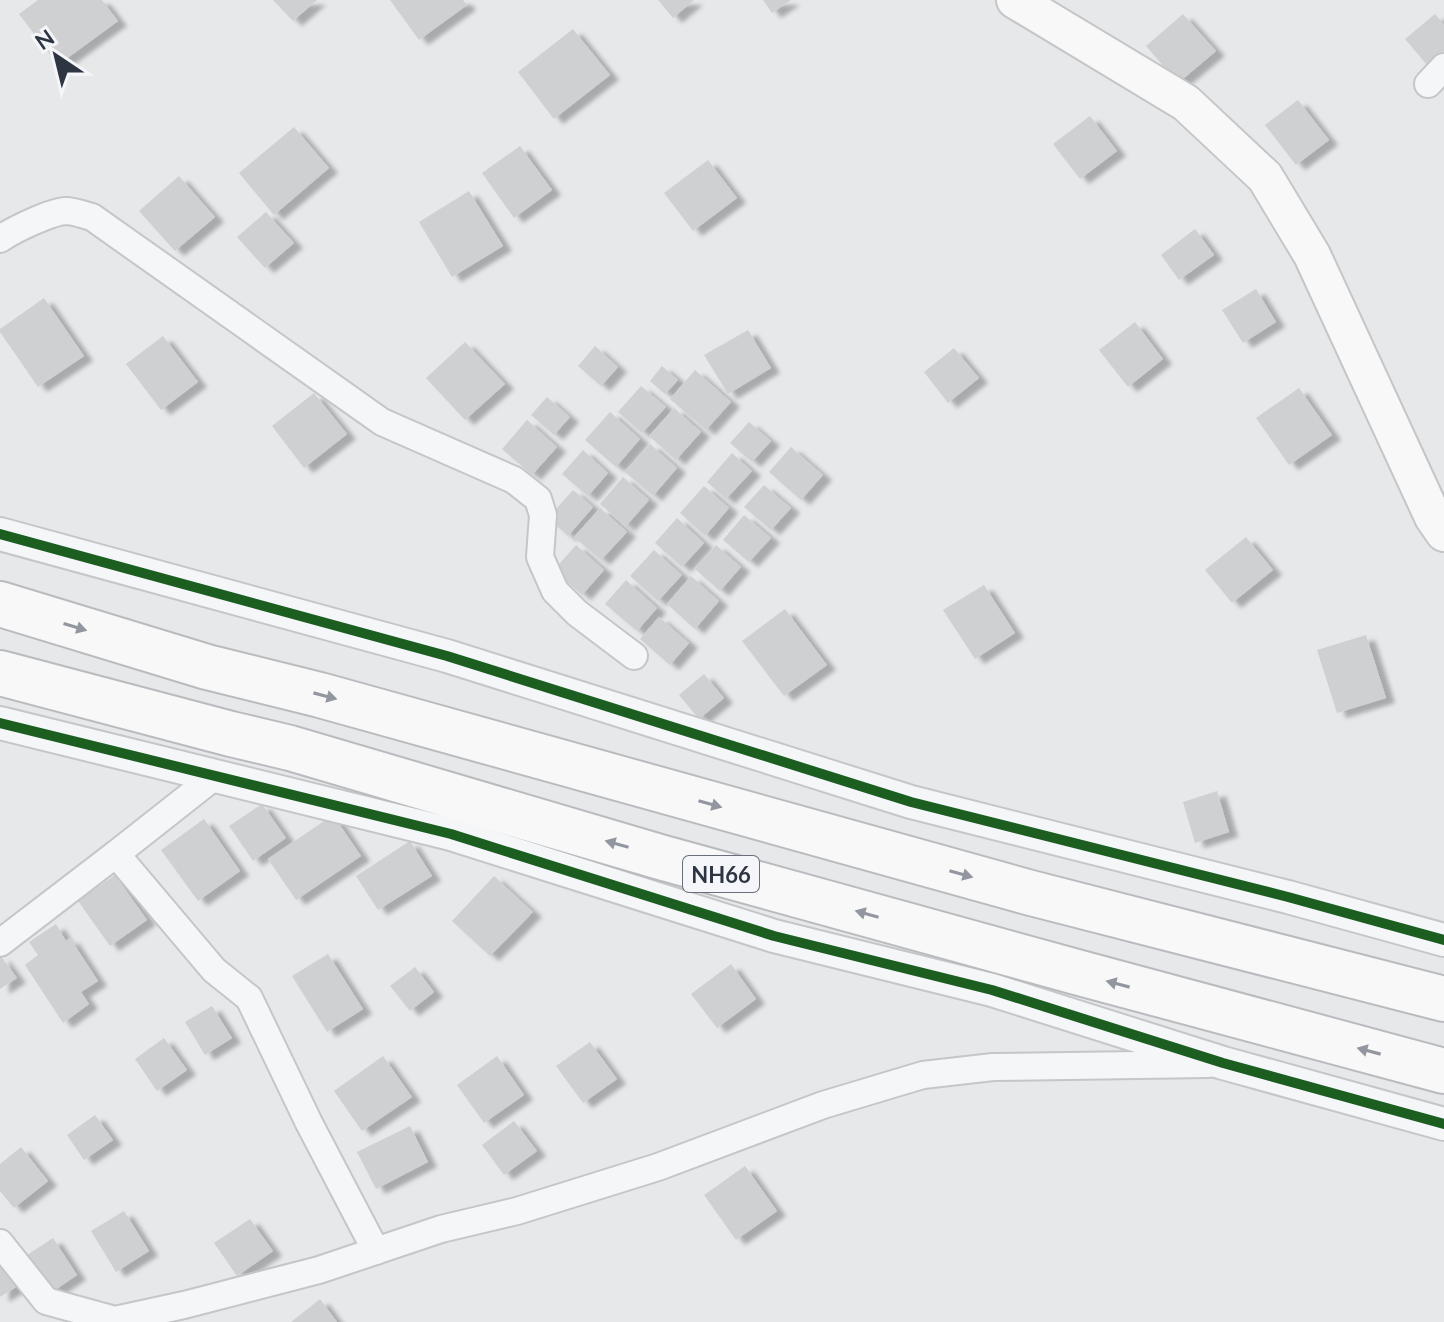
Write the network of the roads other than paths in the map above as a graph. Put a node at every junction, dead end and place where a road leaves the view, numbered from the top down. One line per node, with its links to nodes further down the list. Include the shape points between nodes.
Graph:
1 (1015, 0): 3 (main road, via 1186,103 1265,177 1312,255)
2 (0, 239): 6 (street, via 67,211 92,217 382,422 514,480 538,499 543,515 540,557 555,591)
3 (1444, 533)
4 (0, 534): 11 (street, via 447,656 911,802)
5 (0, 604): 13 (highway, one-way to 13, via 207,667 1031,893)
6 (634, 656)
7 (0, 673): 15 (highway, NH66, one-way to 7, via 660,857 290,748)
8 (0, 723): 9 (street)
9 (215, 776): 10 (street); 14 (street, via 451,834 774,936 992,990)
10 (116, 854): 12 (street); 18 (street, via 214,970 249,998)
11 (1444, 940)
12 (0, 943)
13 (1444, 999)
14 (1223, 1063): 16 (street); 18 (street, via 993,1067 923,1075 823,1105 658,1167)
15 (1444, 1071)
16 (1444, 1124)
17 (0, 1243): 19 (street, via 46,1301)
18 (376, 1251): 19 (street)
19 (116, 1321)

